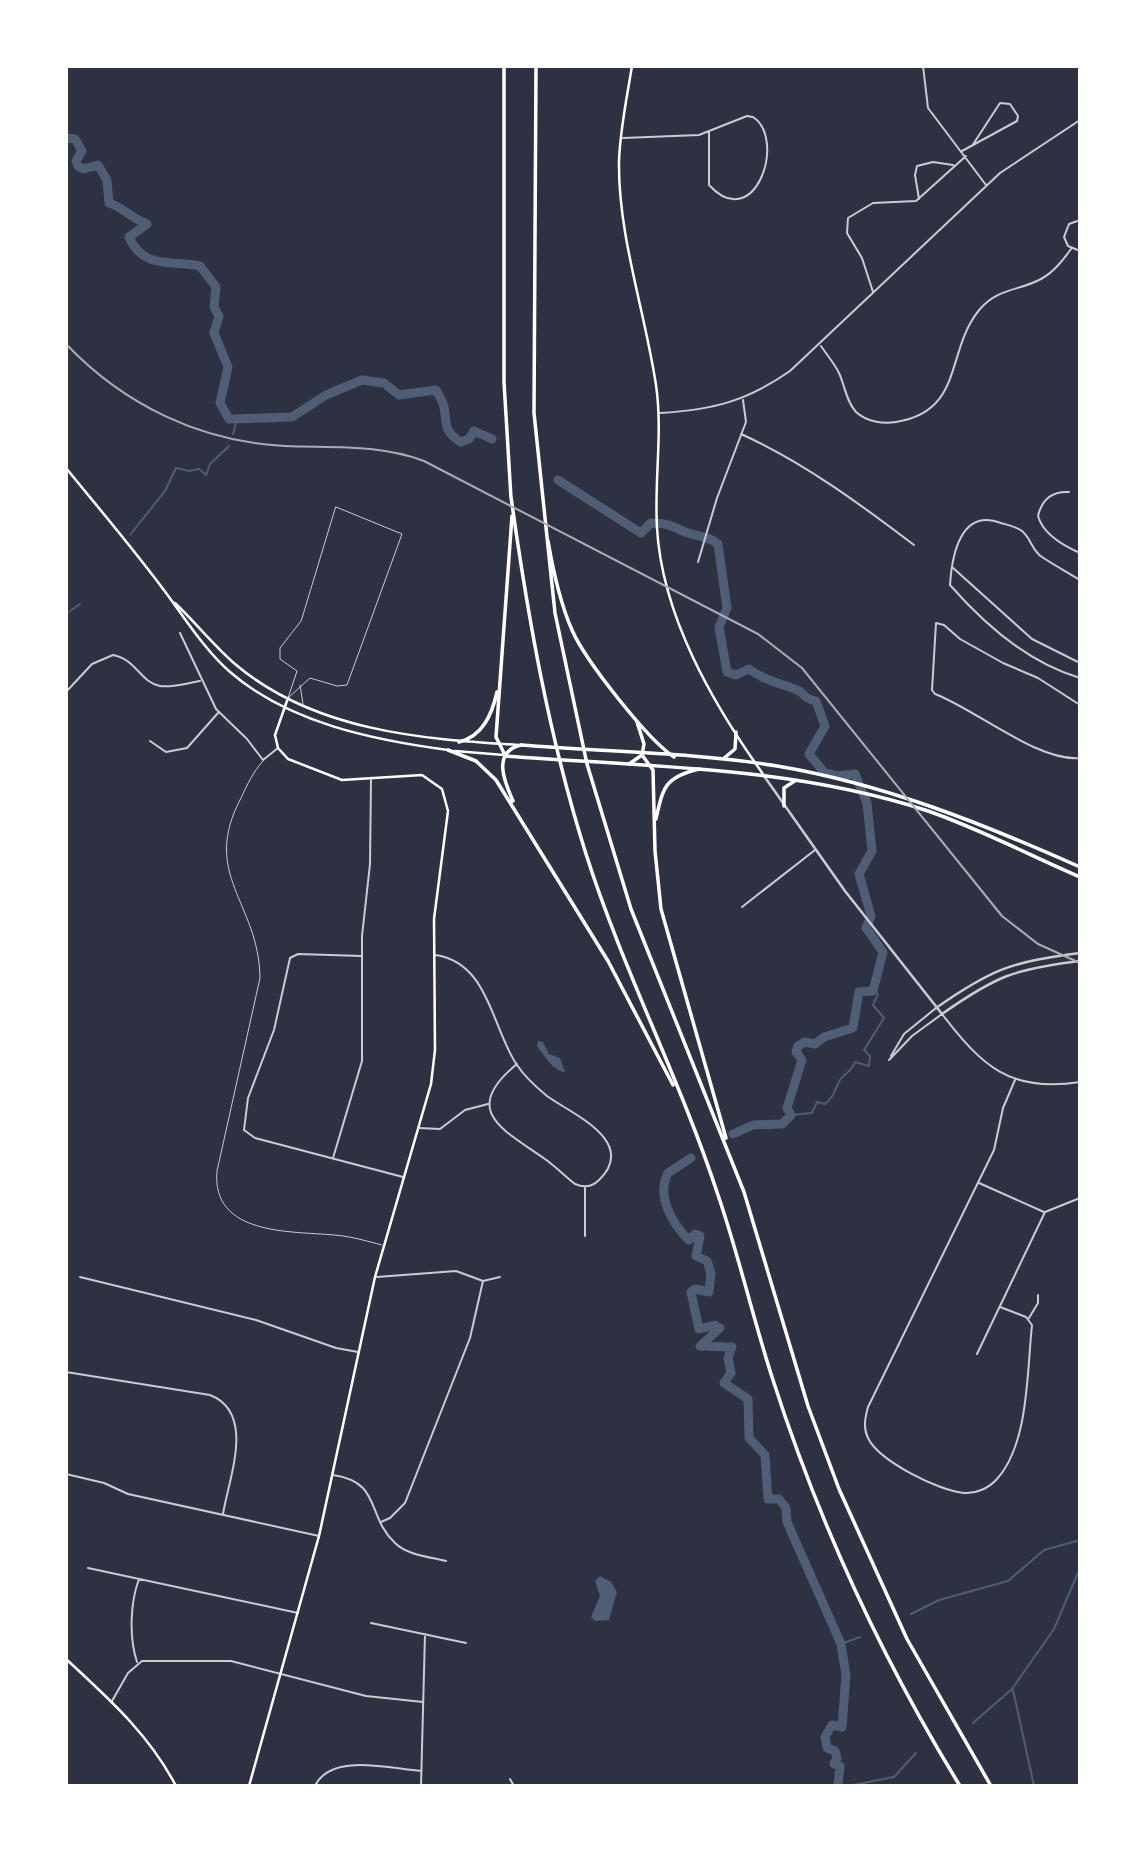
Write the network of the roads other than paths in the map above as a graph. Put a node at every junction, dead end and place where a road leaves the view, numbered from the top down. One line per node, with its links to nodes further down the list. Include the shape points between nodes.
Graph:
1 (504, 66): 24 (main road, via 504,347)
2 (536, 66): 25 (main road, via 532,340)
3 (632, 66): 7 (main road)
4 (923, 66): 9 (street, via 928,108)
5 (1080, 120): 12 (street)
6 (709, 132): 6 (street, via 747,116 760,122 765,139 764,175 752,193 729,197 709,185); 7 (street)
7 (622, 138): 20 (main road, via 623,215)
8 (972, 145): 8 (street, via 1017,121 1010,104 1000,103); 9 (street)
9 (962, 151): 10 (street)
10 (966, 156): 11 (street); 12 (street)
11 (954, 166): 13 (street); 13 (street, via 933,162 917,166)
12 (986, 186): 17 (street)
13 (919, 199): 17 (street, via 873,203 846,221)
14 (1080, 220): 15 (street, via 1064,232)
15 (1072, 249): 16 (street); 18 (street, via 1044,277 1003,291 979,309 943,396 912,419 872,421 856,412)
16 (1080, 251)
17 (873, 293): 18 (street)
18 (820, 345): 19 (street, via 783,376)
19 (743, 399): 20 (street); 21 (street, via 747,414)
20 (659, 413): 45 (main road, via 656,518 668,587 705,678)
21 (741, 434): 26 (street, via 781,454); 28 (street)
22 (66, 468): 31 (main road)
23 (1069, 492): 27 (street, via 1049,497 1038,516 1061,543)
24 (514, 525): 35 (main road); 82 (main road, via 543,692 579,832 613,931)
25 (547, 545): 44 (main road, via 574,635); 84 (main road, via 570,694 602,819 644,944)
26 (914, 545)
27 (1080, 553)
28 (698, 562)
29 (951, 566): 30 (street, via 970,523 990,519 1021,530 1039,556); 33 (street, via 1024,633); 34 (street, via 950,585 986,623 1031,656)
30 (1080, 580)
31 (170, 599): 39 (main road, via 235,664); 42 (main road, via 229,671)
32 (180, 633): 36 (street)
33 (1080, 663)
34 (1080, 678)
35 (500, 680): 47 (main road, via 484,726); 48 (main road)
36 (201, 681): 38 (street, via 158,686 130,660 113,655 92,664); 43 (street)
37 (300, 684): 39 (lane); 39 (lane, via 312,678 343,687 348,682 402,534 336,507 301,621 280,648 280,659 296,671); 41 (lane)
38 (66, 692)
39 (288, 698): 41 (main road); 42 (main road)
40 (1080, 705): 55 (street, via 936,623 935,694 1044,751)
41 (304, 706): 47 (main road, via 388,733)
42 (284, 708): 50 (main road, via 275,733); 51 (main road, via 356,732)
43 (219, 713): 46 (street, via 187,748 166,752); 57 (street)
44 (636, 720): 53 (main road); 54 (main road)
45 (736, 732): 56 (main road, via 735,749); 58 (main road)
46 (150, 741)
47 (459, 742): 48 (main road)
48 (497, 744): 49 (main road); 52 (main road)
49 (521, 745): 52 (main road); 53 (main road)
50 (278, 748): 57 (street); 63 (main road, via 293,762 332,778)
51 (448, 750): 52 (main road); 66 (main road, via 486,768)
52 (505, 755): 59 (main road); 66 (main road, via 504,778)
53 (642, 755): 54 (main road); 59 (main road); 60 (main road)
54 (674, 757): 56 (main road)
55 (1080, 758)
56 (722, 759): 58 (main road)
57 (264, 761): 92 (lane, via 234,810 224,840 229,873 258,945 260,978 217,1171 218,1188 228,1210 250,1223 287,1233 335,1235)
58 (755, 762): 62 (main road); 69 (main road, via 924,802)
59 (629, 764): 60 (main road)
60 (651, 766): 61 (main road); 67 (main road)
61 (699, 769): 62 (main road); 67 (main road, via 681,773 667,783)
62 (763, 774): 64 (main road); 65 (street)
63 (371, 778): 73 (main road, via 428,777 445,794 447,821 435,902); 74 (street)
64 (799, 779): 65 (main road, via 784,788); 70 (main road, via 927,811)
65 (784, 806): 68 (street)
66 (519, 813): 82 (main road, via 630,1000)
67 (654, 828): 84 (main road, via 661,909)
68 (816, 849): 71 (street); 76 (street)
69 (1080, 867)
70 (1080, 877)
71 (742, 907)
72 (1080, 953): 76 (street, via 998,969)
73 (434, 955): 78 (street, via 453,960 479,985); 83 (main road, via 435,1060)
74 (362, 956): 85 (street, via 362,1061); 85 (street, via 298,954 290,958 274,1030 247,1102 244,1128 250,1136)
75 (1080, 961): 77 (street, via 1040,965 1006,975)
76 (936, 1008): 77 (street); 77 (street, via 904,1034 889,1060)
77 (942, 1014): 79 (street, via 980,1060)
78 (517, 1064): 81 (street, via 495,1084); 88 (street, via 538,1089 592,1124 605,1138 610,1153 606,1171)
79 (1015, 1080): 80 (street, via 1045,1085); 87 (street, via 994,1150)
80 (1080, 1082)
81 (489, 1104): 83 (street, via 465,1110 440,1129); 88 (street, via 506,1132)
82 (693, 1127): 128 (main road, via 718,1192 771,1376 823,1520 893,1669)
83 (419, 1128): 86 (main road)
84 (730, 1154): 129 (main road, via 808,1406 855,1528 931,1686)
85 (333, 1159): 86 (street)
86 (404, 1177): 92 (main road)
87 (977, 1182): 90 (street); 99 (street, via 871,1398 865,1428 873,1447 893,1464 957,1492 982,1490 996,1481 1009,1461 1021,1424 1032,1325)
88 (585, 1187): 91 (street)
89 (1080, 1198): 90 (street)
90 (1045, 1212): 98 (street)
91 (585, 1236)
92 (384, 1246): 94 (main road)
93 (80, 1277): 100 (street, via 256,1320)
94 (375, 1277): 96 (street, via 456,1271); 100 (main road)
95 (500, 1277): 96 (street)
96 (483, 1281): 106 (street, via 470,1338 405,1503)
97 (1038, 1294): 99 (street, via 1035,1311)
98 (1000, 1307): 99 (street); 101 (street)
99 (1028, 1319)
100 (359, 1352): 104 (main road)
101 (977, 1354)
102 (66, 1372): 105 (street, via 210,1395 229,1405 237,1435)
103 (66, 1474): 105 (street, via 128,1494)
104 (332, 1475): 106 (street, via 361,1484); 107 (main road)
105 (223, 1514): 107 (street)
106 (381, 1522): 108 (street, via 398,1546)
107 (319, 1536): 111 (main road)
108 (446, 1561)
109 (88, 1569): 110 (street)
110 (139, 1578): 111 (street); 116 (street, via 132,1649)
111 (299, 1613): 117 (main road)
112 (371, 1623): 113 (street)
113 (425, 1634): 114 (street); 119 (street)
114 (466, 1643)
115 (66, 1659): 118 (main road)
116 (138, 1664): 117 (street, via 206,1660); 118 (street)
117 (282, 1672): 119 (street, via 366,1696); 124 (main road)
118 (112, 1701): 122 (main road, via 150,1742)
119 (423, 1702): 120 (street)
120 (421, 1771): 125 (street, via 343,1766 330,1769); 126 (street)
121 (509, 1779): 127 (street)
122 (175, 1785): 123 (street)
123 (169, 1786)
124 (249, 1786)
125 (315, 1786)
126 (421, 1786)
127 (514, 1786)
128 (960, 1786)
129 (991, 1786)

